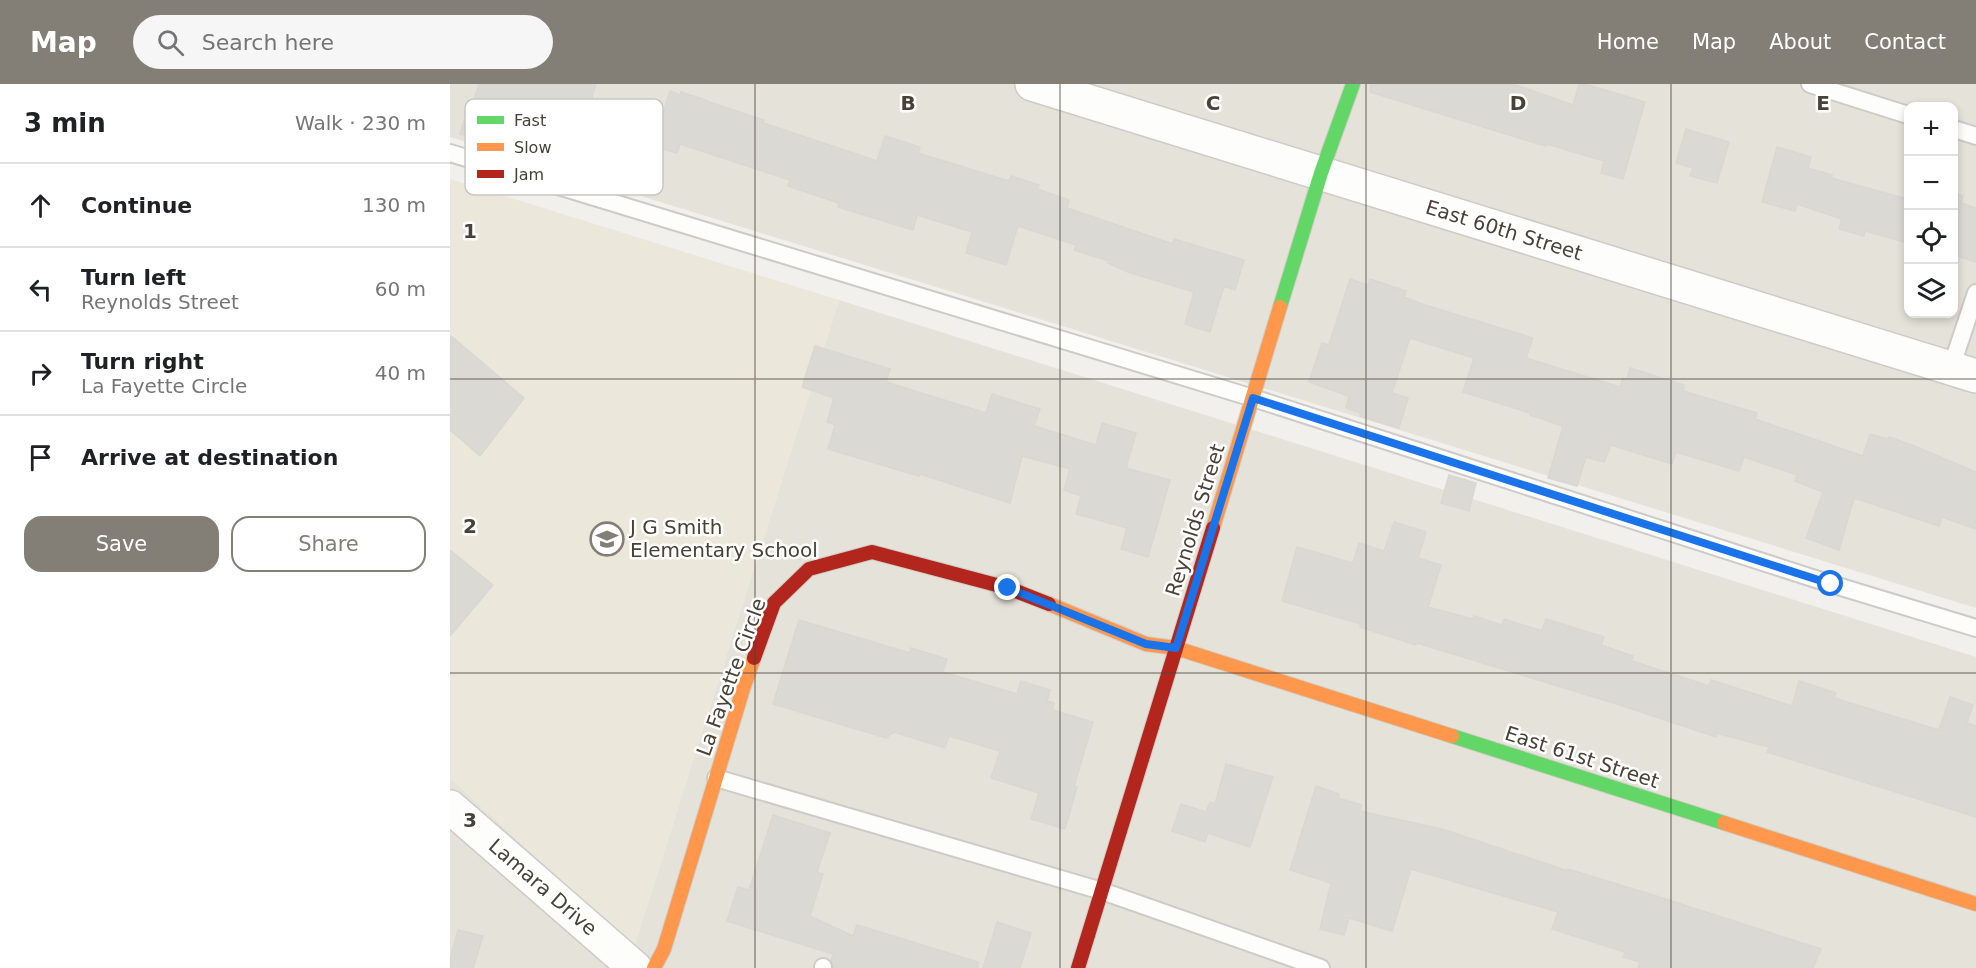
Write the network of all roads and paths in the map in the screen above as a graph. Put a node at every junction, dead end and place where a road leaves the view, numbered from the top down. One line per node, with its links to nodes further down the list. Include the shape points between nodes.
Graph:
1 (1032, 84): 9 (street, East 60th Street)
2 (1353, 84): 9 (street, Reynolds Street)
3 (1810, 84): 4 (lane)
4 (1904, 114)
5 (1958, 131): 6 (lane)
6 (1976, 136)
7 (450, 153): 8 (lane)
8 (465, 158)
9 (1321, 173): 12 (street, East 60th Street); 13 (street, Reynolds Street)
10 (588, 195): 13 (lane)
11 (1976, 293): 12 (lane)
12 (1964, 372)
13 (1253, 398): 14 (lane); 15 (street, Reynolds Street)
14 (1976, 628)
15 (1176, 648): 16 (street, La Fayette Circle, via 1146,644 1008,588 872,552 809,569 774,603); 18 (street, Reynolds Street); 19 (street, East 61st Street)
16 (716, 778): 18 (lane); 22 (street, La Fayette Circle, via 664,949)
17 (452, 813): 20 (street, Lamara Drive)
18 (1102, 891): 23 (street, Reynolds Street); 24 (lane)
19 (1976, 904)
20 (605, 957): 21 (street, Lamara Drive)
21 (635, 968)
22 (654, 968)
23 (1078, 968)
24 (1321, 968)

